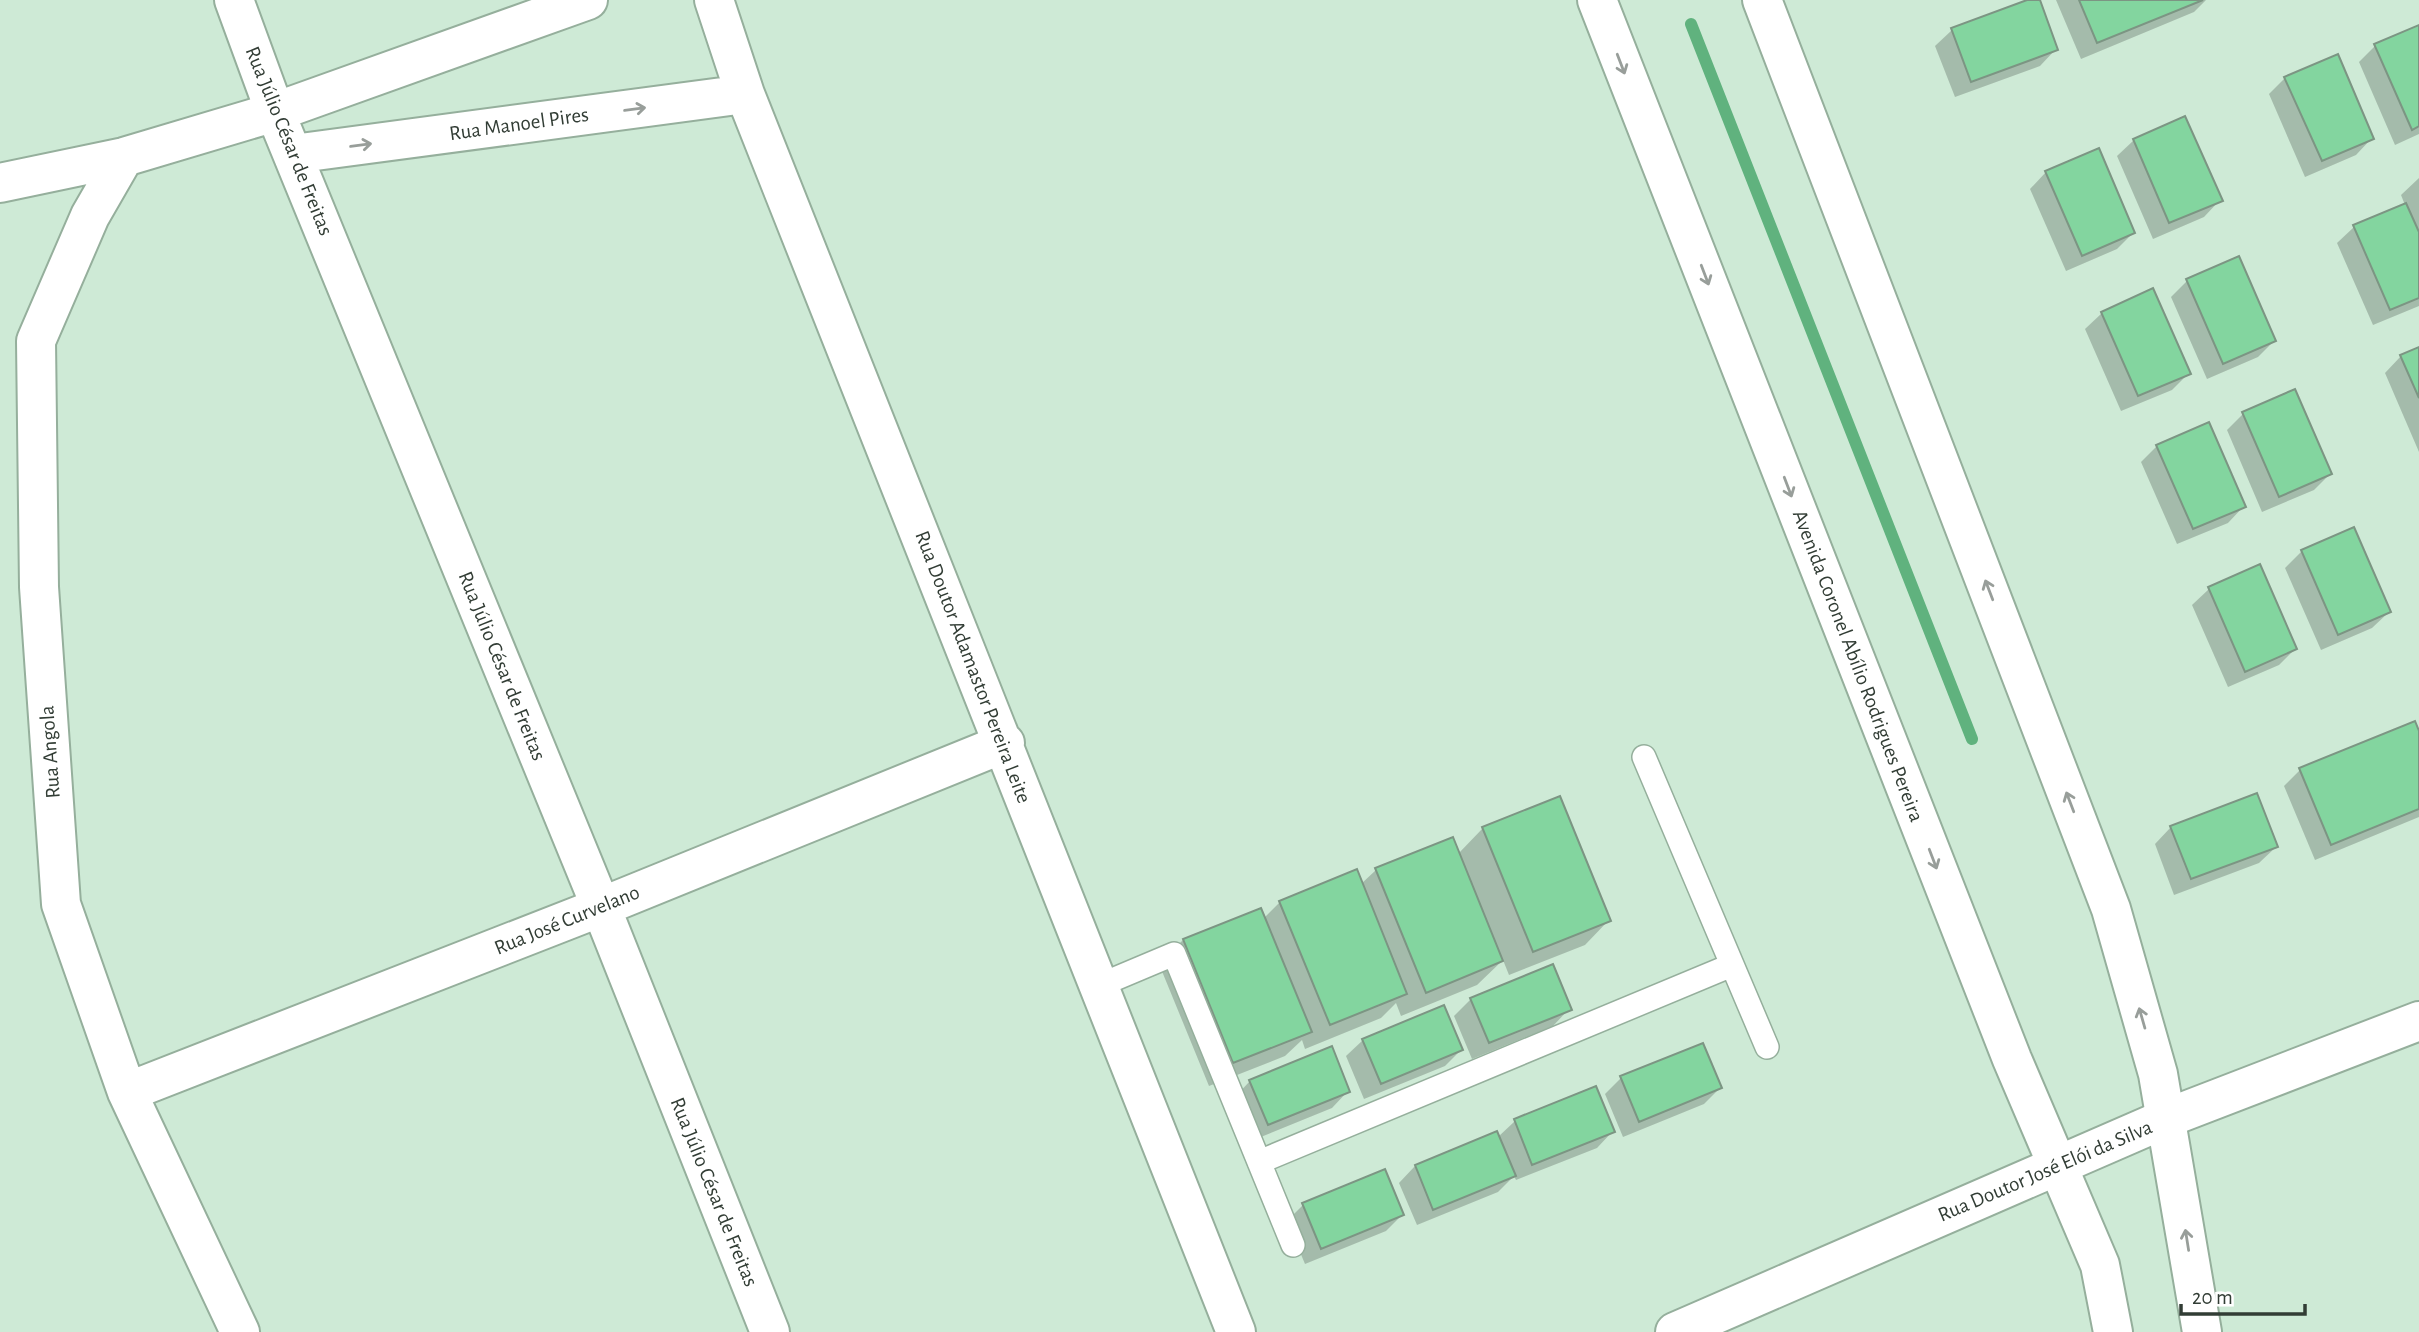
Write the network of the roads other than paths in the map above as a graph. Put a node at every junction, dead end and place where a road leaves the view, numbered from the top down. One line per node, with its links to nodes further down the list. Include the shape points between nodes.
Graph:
1 (234, 0): 7 (street, Rua Júlio César de Freitas)
2 (589, 0): 7 (street)
3 (714, 0): 6 (street, Rua Doutor Adamastor Pereira Leite)
4 (1597, 0): 21 (street, Avenida Coronel Abílio Rodrigues Pereira, one-way to 21)
5 (1762, 0): 19 (street, one-way to 5, via 2111,909)
6 (745, 94): 8 (street, Rua Manoel Pires, one-way to 6); 11 (street, Rua Doutor Adamastor Pereira Leite)
7 (275, 112): 8 (street, Rua Júlio César de Freitas); 9 (street)
8 (293, 154): 13 (street, Rua Júlio César de Freitas)
9 (124, 157): 10 (street); 18 (street, Rua Angola, via 90,216 36,341 39,587 61,904)
10 (0, 183)
11 (1005, 743): 13 (street, Rua José Curvelano); 15 (street, Rua Doutor Adamastor Pereira Leite)
12 (1644, 757): 14 (lane)
13 (601, 907): 18 (street, Rua José Curvelano); 24 (street, Rua Júlio César de Freitas)
14 (1732, 965): 17 (lane); 20 (lane)
15 (1098, 986): 20 (lane, via 1174,954); 25 (street, Rua Doutor Adamastor Pereira Leite)
16 (2419, 1021): 19 (street, Rua Doutor José Elói da Silva)
17 (1767, 1048)
18 (127, 1092): 23 (street, Rua Angola)
19 (2167, 1118): 21 (street, Rua Doutor José Elói da Silva); 28 (street, one-way to 19)
20 (1259, 1162): 22 (lane)
21 (2056, 1166): 26 (street, Rua Doutor José Elói da Silva); 27 (street, Avenida Coronel Abílio Rodrigues Pereira, via 2100,1265)
22 (1293, 1245)
23 (240, 1332)
24 (770, 1332)
25 (1236, 1332)
26 (1675, 1332)
27 (2113, 1332)
28 (2202, 1332)

